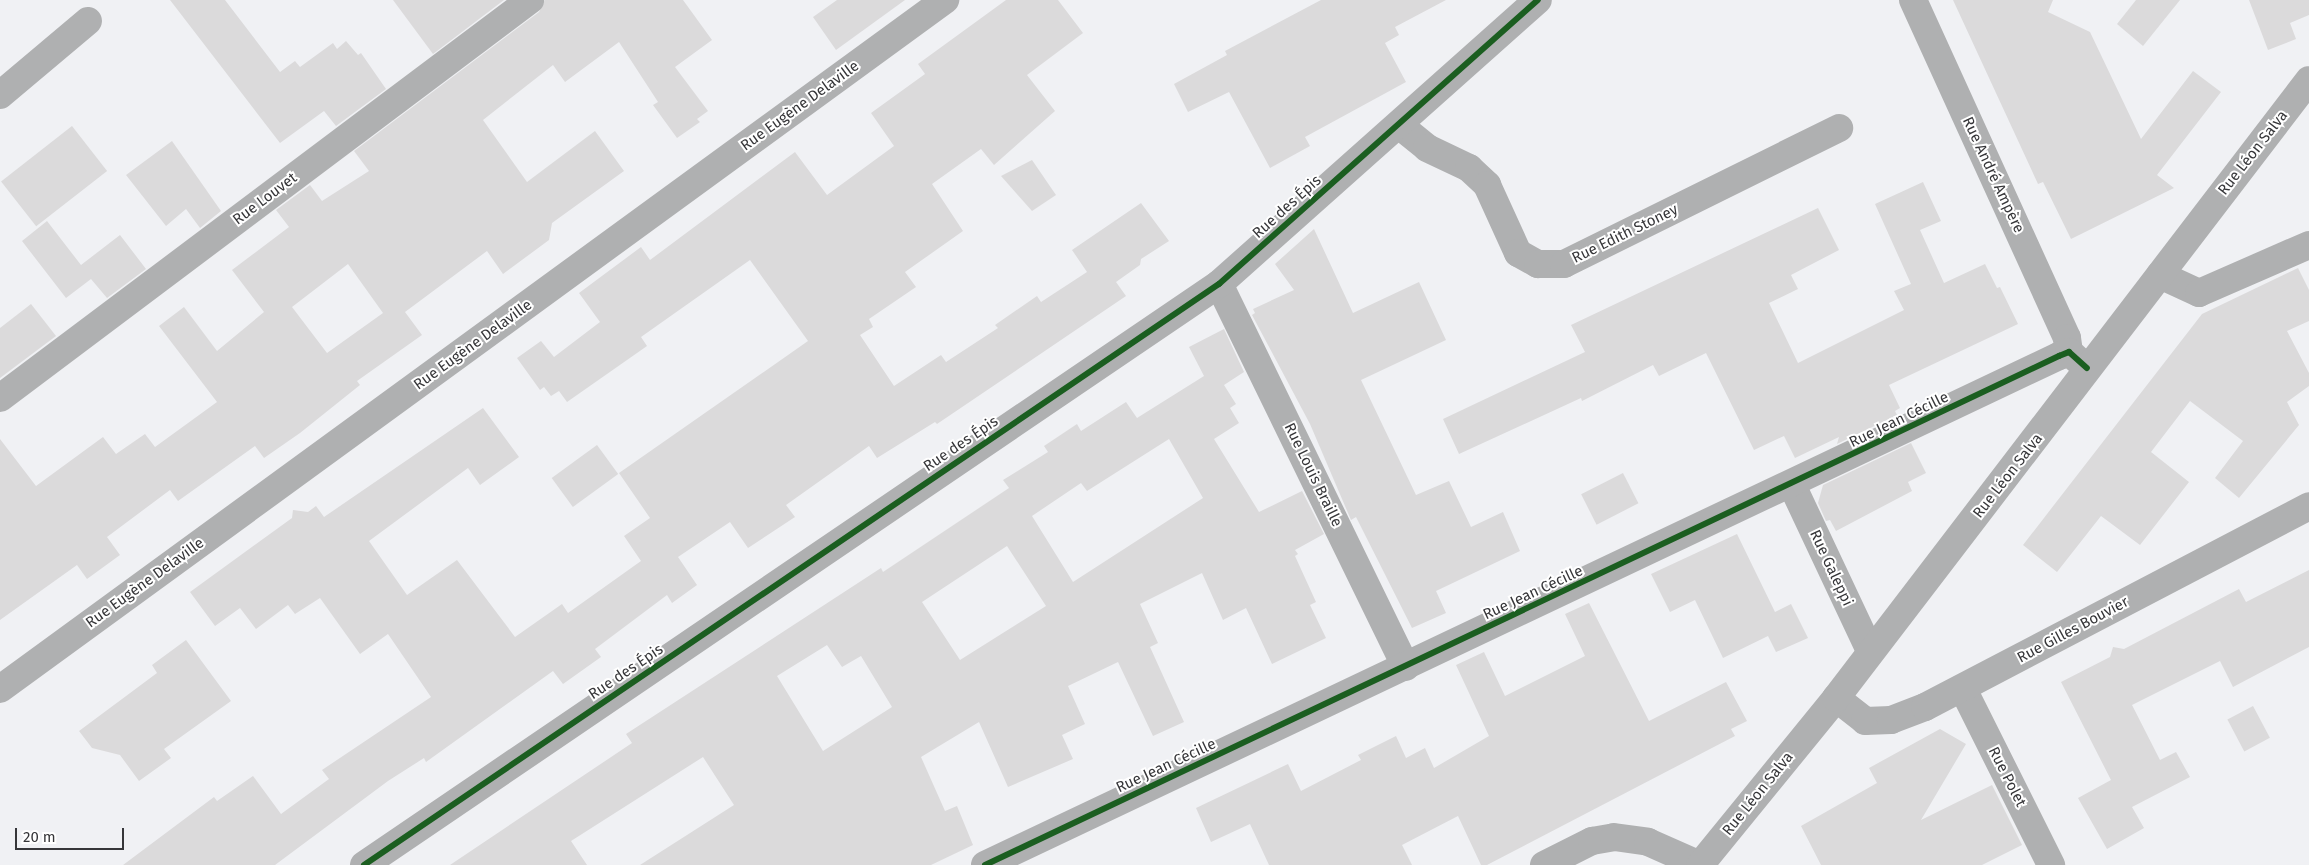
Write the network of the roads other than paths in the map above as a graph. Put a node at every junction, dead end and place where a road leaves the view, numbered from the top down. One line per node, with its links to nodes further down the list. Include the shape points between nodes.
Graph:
1 (530, 0): 14 (street, Rue Louvet)
2 (946, 0): 19 (street, Rue Eugène Delaville)
3 (1538, 0): 8 (street, Rue des Épis)
4 (1913, 0): 13 (street, Rue André Ampère)
5 (88, 21): 7 (street)
6 (2309, 80): 11 (street, Rue Léon Salva)
7 (0, 95)
8 (1399, 125): 9 (street, Rue Edith Stoney, via 1427,148 1469,168 1487,185 1518,253 1538,264 1564,264); 12 (street, Rue des Épis)
9 (1840, 128)
10 (2309, 245): 11 (street, via 2199,293)
11 (2160, 275): 13 (street, Rue Léon Salva)
12 (1219, 284): 18 (street, Rue Louis Braille); 22 (street, Rue des Épis)
13 (2078, 360): 15 (street, Rue Jean Cécille); 17 (street, Rue Léon Salva, via 2052,418)
14 (0, 398)
15 (1792, 485): 17 (street, Rue Galeppi); 18 (street, Rue Jean Cécille)
16 (2309, 506): 20 (street, Rue Gilles Bouvier)
17 (1870, 651): 21 (street, Rue Léon Salva)
18 (1406, 667): 23 (street, Rue Jean Cécille)
19 (0, 689)
20 (1963, 689): 21 (street, Rue Gilles Bouvier, via 1891,720 1865,721); 26 (street, Rue Polet)
21 (1836, 698): 25 (street, Rue Léon Salva)
22 (364, 865)
23 (984, 865)
24 (1544, 865): 25 (street, via 1592,841 1614,837 1648,842)
25 (1700, 865)
26 (2051, 865)

